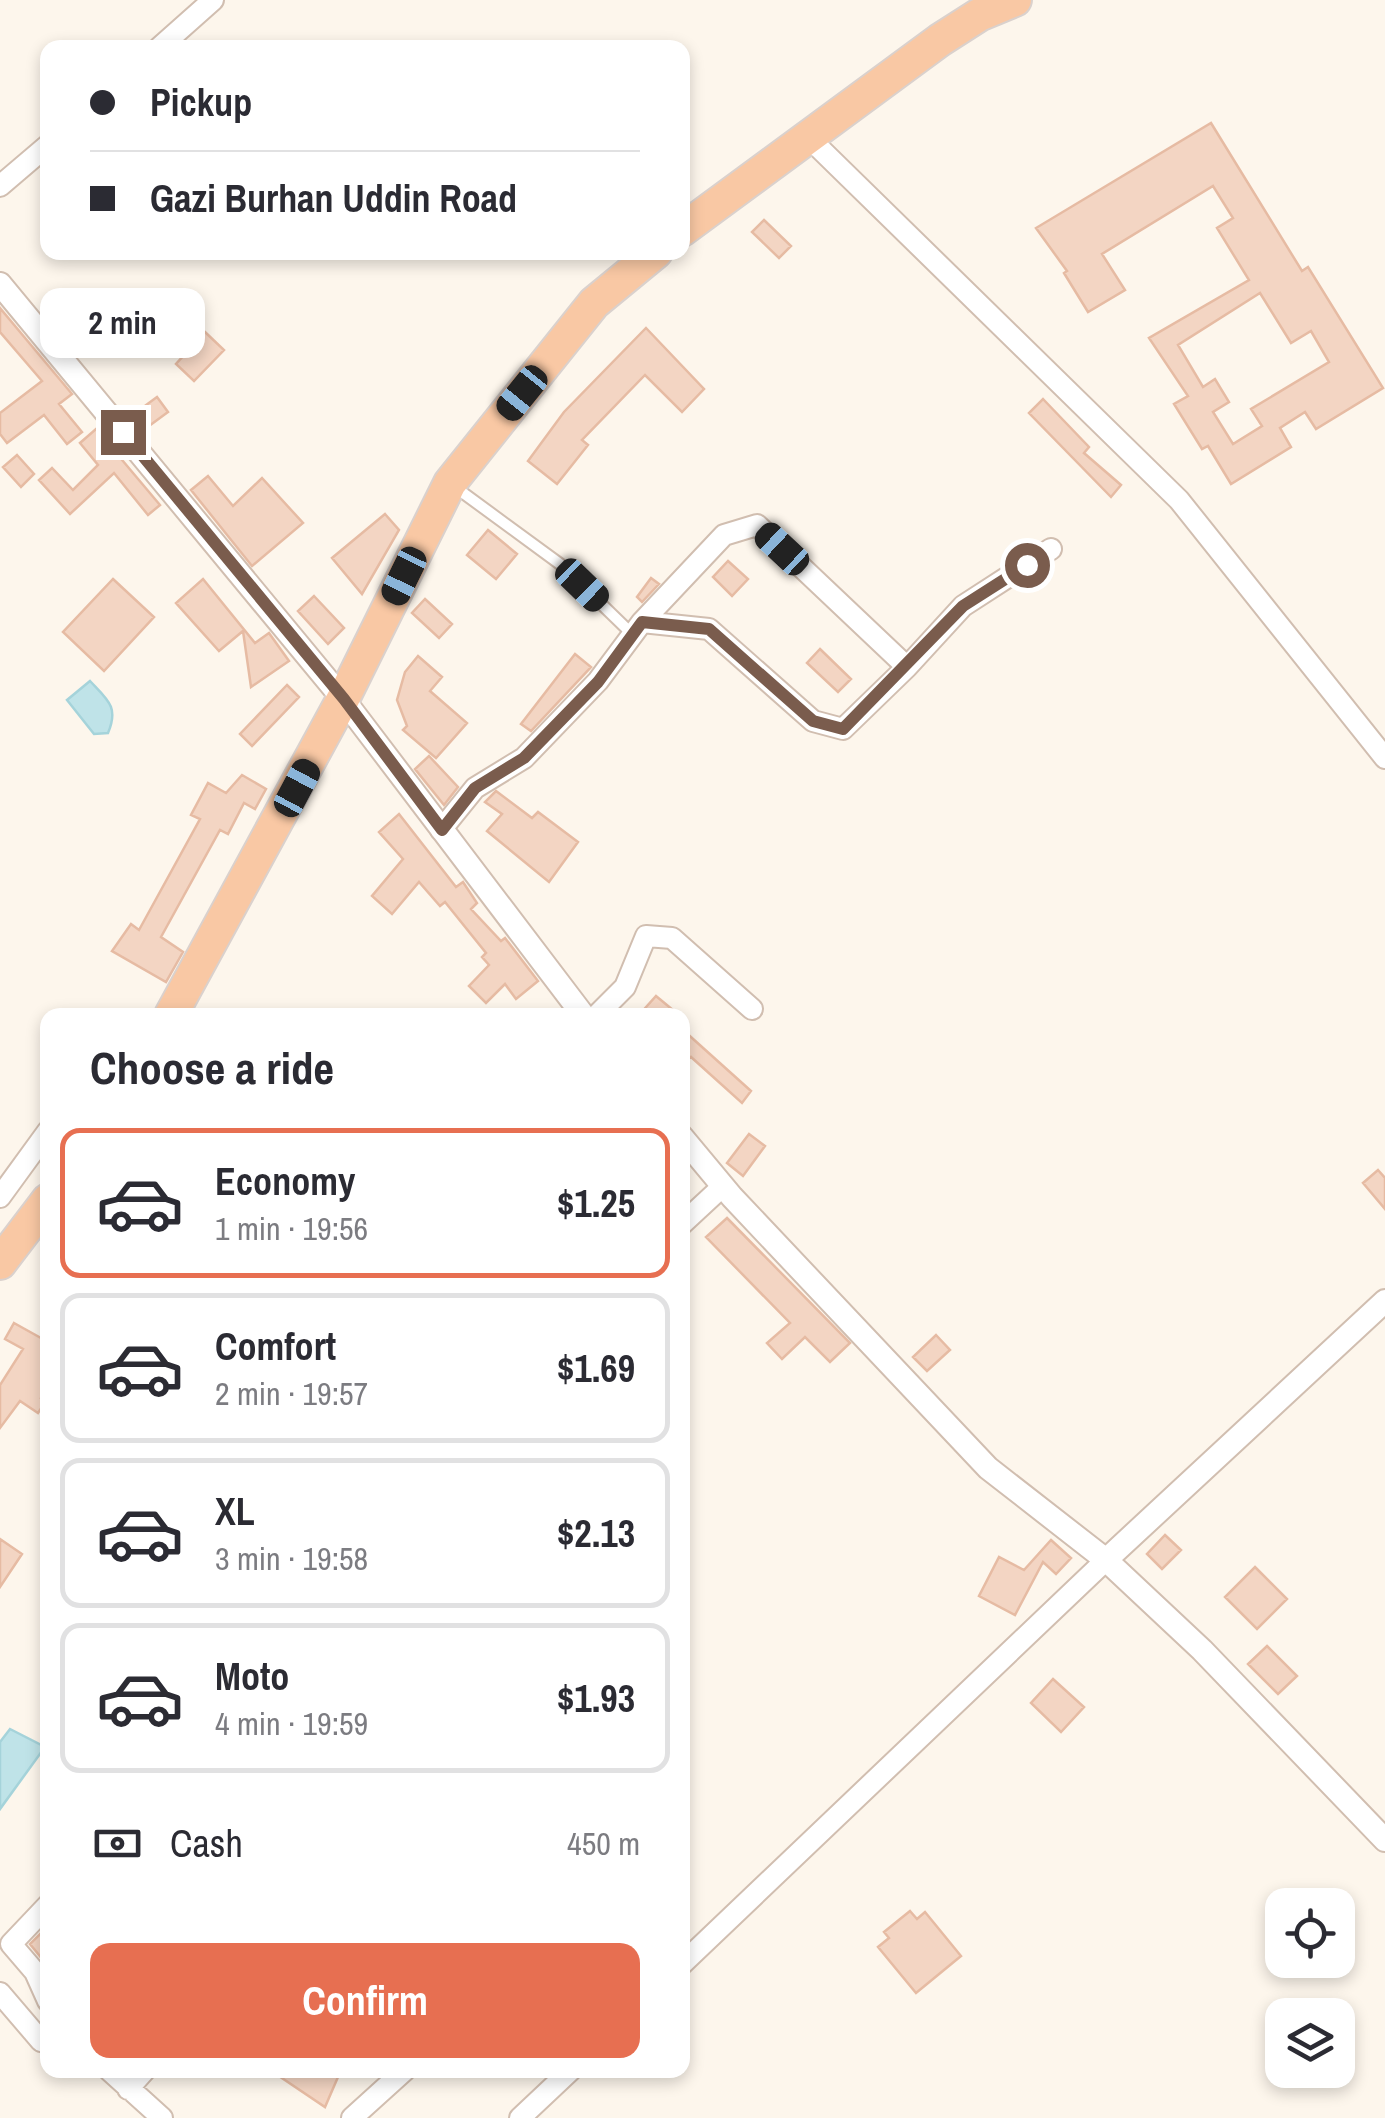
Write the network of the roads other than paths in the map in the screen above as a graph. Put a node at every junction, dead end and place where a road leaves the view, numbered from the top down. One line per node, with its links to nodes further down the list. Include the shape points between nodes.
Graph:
1 (213, 0): 3 (street)
2 (1015, 0): 4 (highway, via 940,40)
3 (168, 40)
4 (807, 136): 7 (highway); 15 (street, via 1180,500)
5 (40, 152): 6 (street)
6 (0, 186)
7 (690, 224)
8 (646, 260): 10 (highway, via 594,303)
9 (0, 284): 14 (street)
10 (450, 483): 12 (lane); 14 (highway)
11 (1051, 549): 13 (street, via 963,606)
12 (635, 626): 13 (street, via 709,629 813,721 843,729); 13 (street, via 724,535 756,525); 16 (street, via 598,682 524,758 475,788)
13 (907, 667)
14 (344, 699): 16 (street); 17 (highway)
15 (1385, 758)
16 (442, 830): 18 (street)
17 (175, 1008)
18 (578, 1008)
19 (604, 1008): 20 (street, via 625,988 646,936 672,938)
20 (752, 1009)
21 (40, 1143): 24 (street)
22 (690, 1147): 23 (street)
23 (723, 1186): 26 (street); 29 (street, via 988,1468)
24 (0, 1197)
25 (40, 1210): 27 (highway)
26 (690, 1217)
27 (0, 1263)
28 (1385, 1301): 29 (street)
29 (1106, 1560): 30 (street); 32 (street)
30 (1385, 1840)
31 (40, 1913): 33 (street, via 11,1944)
32 (690, 1956)
33 (40, 1983)
34 (0, 1993): 35 (street)
35 (40, 2039)
36 (117, 2078): 40 (street)
37 (137, 2078): 40 (street)
38 (396, 2078): 42 (street)
39 (562, 2078): 43 (street)
40 (128, 2089): 41 (street)
41 (162, 2118)
42 (352, 2118)
43 (520, 2118)

